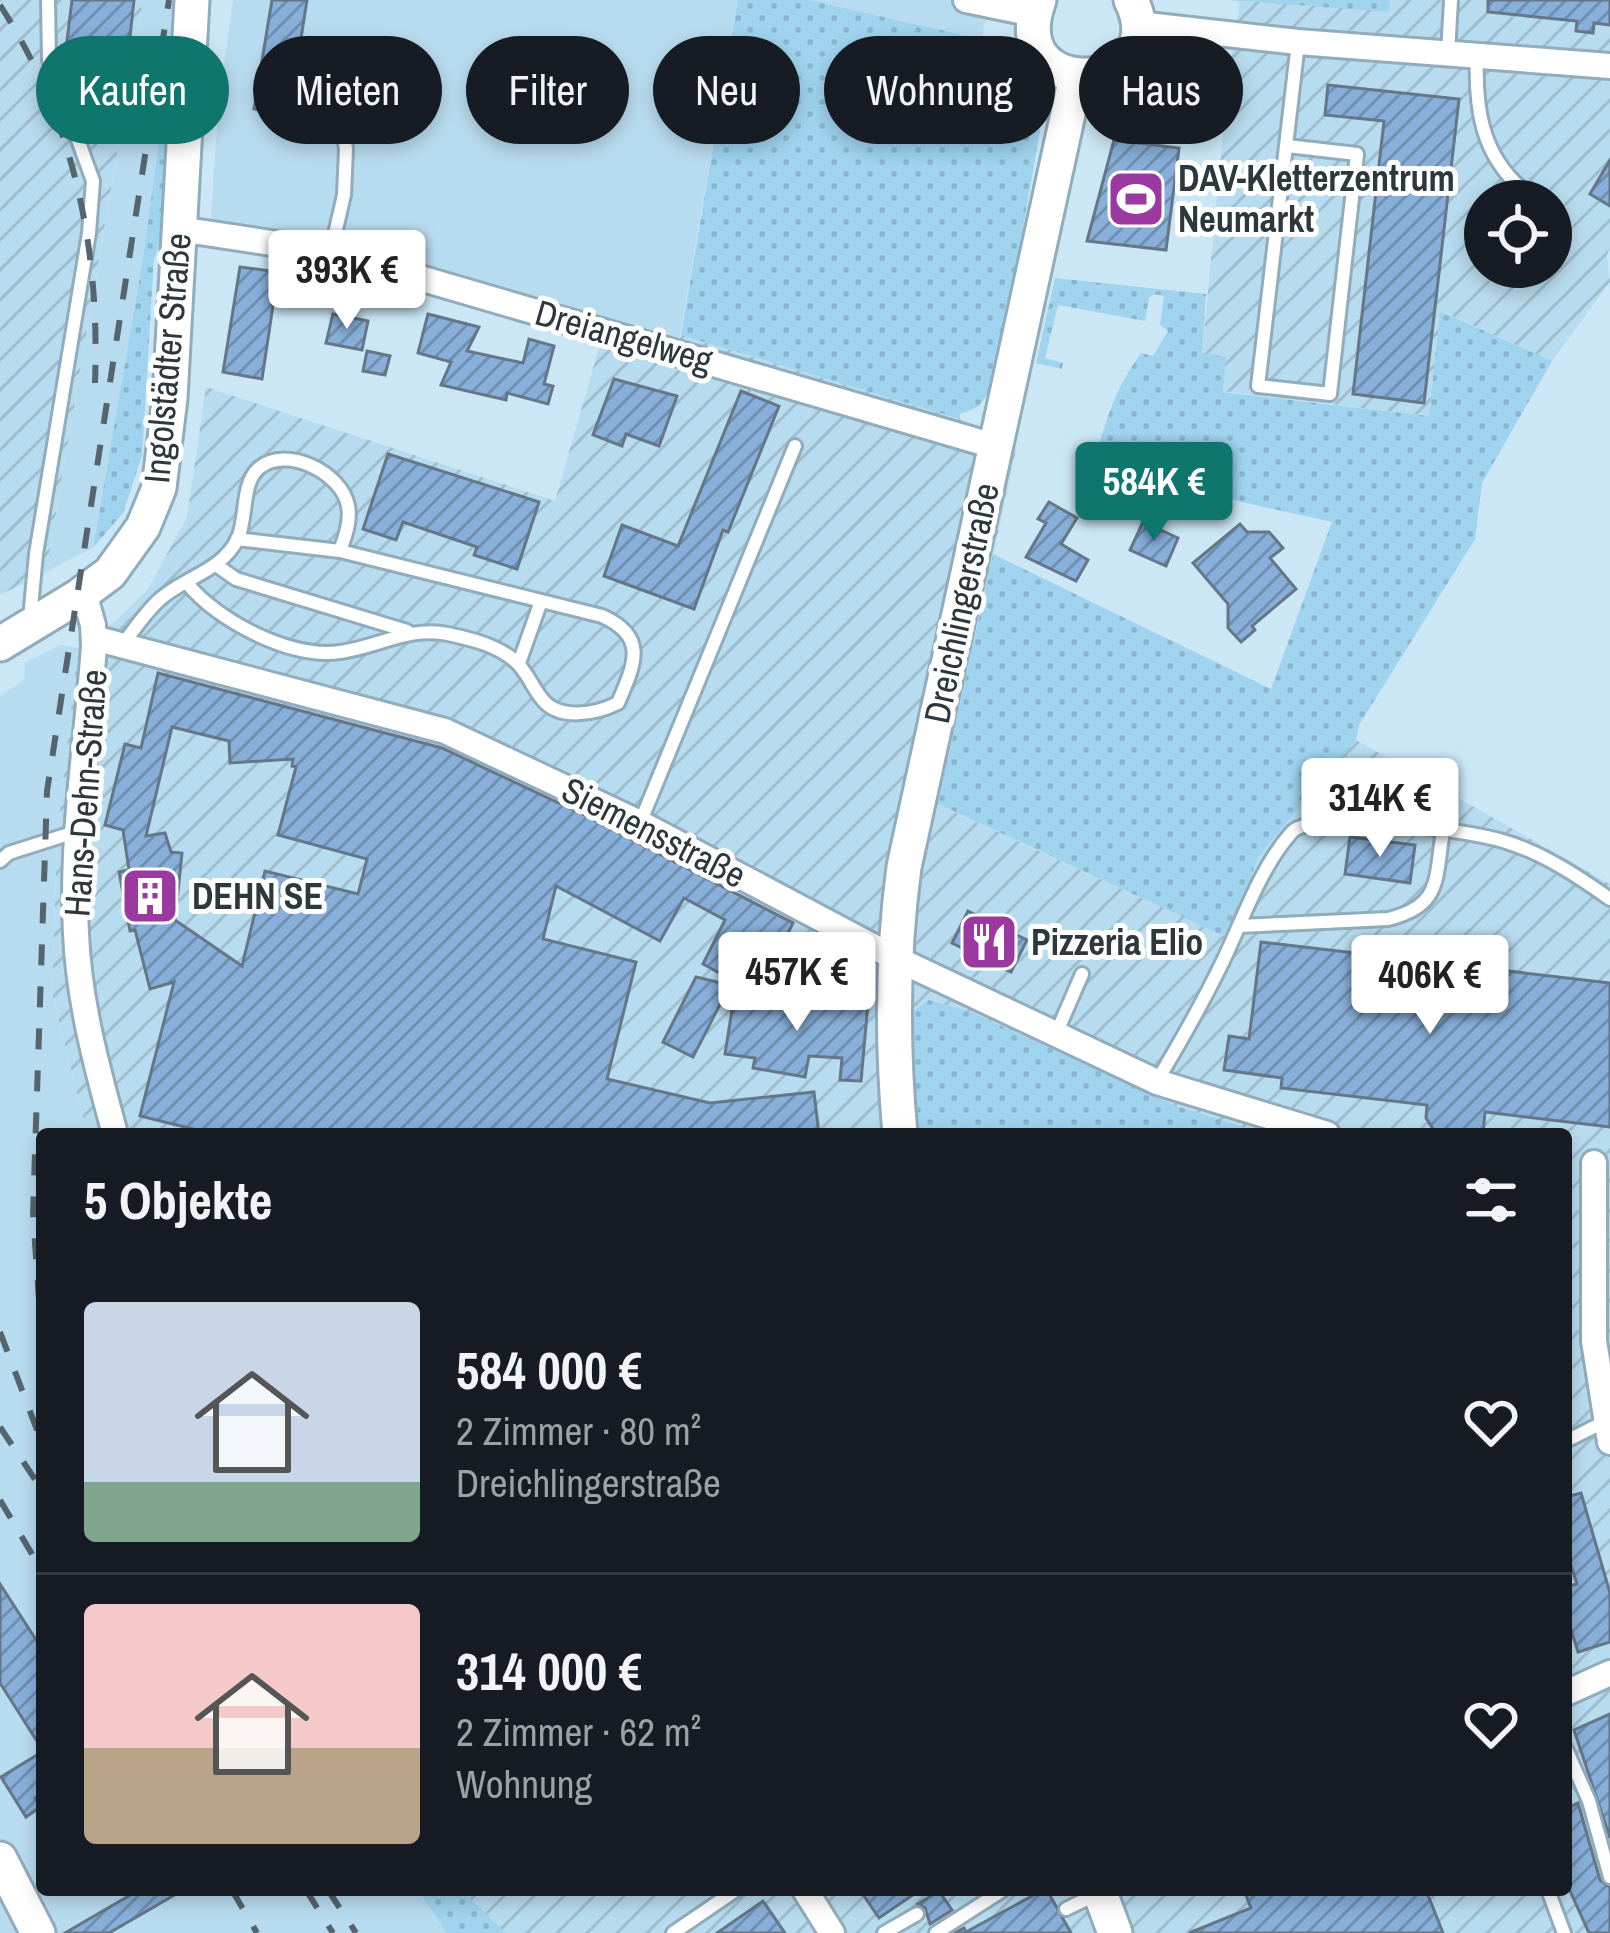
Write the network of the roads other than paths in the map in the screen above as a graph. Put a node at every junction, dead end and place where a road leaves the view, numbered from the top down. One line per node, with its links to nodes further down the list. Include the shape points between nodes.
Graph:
1 (48, 0): 25 (lane, via 49,60 93,181)
2 (192, 0): 15 (street, Ingolstädter Straße)
3 (966, 0): 5 (street)
4 (1451, 0): 8 (lane)
5 (1036, 7): 11 (street, via 1033,31 1047,61)
6 (1135, 12): 7 (street); 11 (street, via 1136,39 1120,65)
7 (1298, 41): 8 (street); 13 (lane)
8 (1448, 54): 9 (street)
9 (1477, 56): 10 (street); 14 (lane, via 1478,117)
10 (1610, 66)
11 (1076, 77): 18 (street, Dreichlingerstraße)
12 (345, 144): 16 (lane)
13 (1287, 146): 13 (lane, via 1258,386 1330,394 1358,154)
14 (1511, 180)
15 (179, 230): 16 (street, Dreiangelweg); 23 (street, Ingolstädter Straße, via 158,488 123,558)
16 (331, 252): 18 (street, Dreiangelweg)
17 (795, 446): 31 (lane)
18 (994, 446): 37 (street, Dreichlingerstraße, via 904,867)
19 (237, 539): 20 (lane); 20 (lane, via 251,478 280,460 334,479 348,503); 21 (lane)
20 (340, 551): 24 (lane)
21 (216, 566): 22 (lane); 26 (lane, via 236,580)
22 (187, 583): 26 (lane, via 245,631 289,645 337,653); 29 (lane, via 160,598)
23 (84, 593): 25 (street, Ingolstädter Straße); 27 (street, Hans-Dehn-Straße)
24 (540, 604): 30 (lane); 30 (lane, via 622,626 634,665 618,703 575,714 545,705)
25 (30, 626): 28 (street, Ingolstädter Straße)
26 (410, 632): 30 (lane, via 494,647)
27 (94, 638): 29 (street, Siemensstraße); 33 (street, Hans-Dehn-Straße)
28 (0, 644)
29 (122, 645): 31 (street, Siemensstraße, via 445,730)
30 (518, 664)
31 (640, 823): 37 (street, Siemensstraße)
32 (1443, 831): 35 (lane, via 1509,842); 36 (lane, via 1303,823); 36 (lane, via 1423,907 1388,919)
33 (76, 832): 34 (lane); 41 (street, Hans-Dehn-Straße, via 80,976)
34 (0, 861)
35 (1610, 899)
36 (1239, 926): 40 (lane)
37 (895, 958): 39 (street, Siemensstraße); 42 (street, Dreichlingerstraße)
38 (1082, 974): 39 (lane)
39 (1056, 1034): 40 (street, Siemensstraße)
40 (1157, 1082): 43 (street, Siemensstraße)
41 (114, 1128)
42 (900, 1128)
43 (1305, 1128)
44 (1602, 1163): 45 (street); 46 (street, via 1594,1342)
45 (1572, 1164)
46 (1608, 1431): 47 (lane)
47 (1572, 1440)
48 (1610, 1673): 49 (street)
49 (1572, 1690)
50 (1572, 1763): 51 (lane)
51 (1606, 1840): 53 (lane)
52 (1, 1863): 61 (street)
53 (1610, 1876)
54 (727, 1896): 62 (lane)
55 (809, 1896): 63 (street)
56 (994, 1896): 65 (lane)
57 (1550, 1896): 66 (lane)
58 (1109, 1901): 59 (lane)
59 (1066, 1909)
60 (917, 1914): 64 (lane)
61 (38, 1933)
62 (673, 1933)
63 (832, 1933)
64 (884, 1933)
65 (935, 1933)
66 (1564, 1933)

